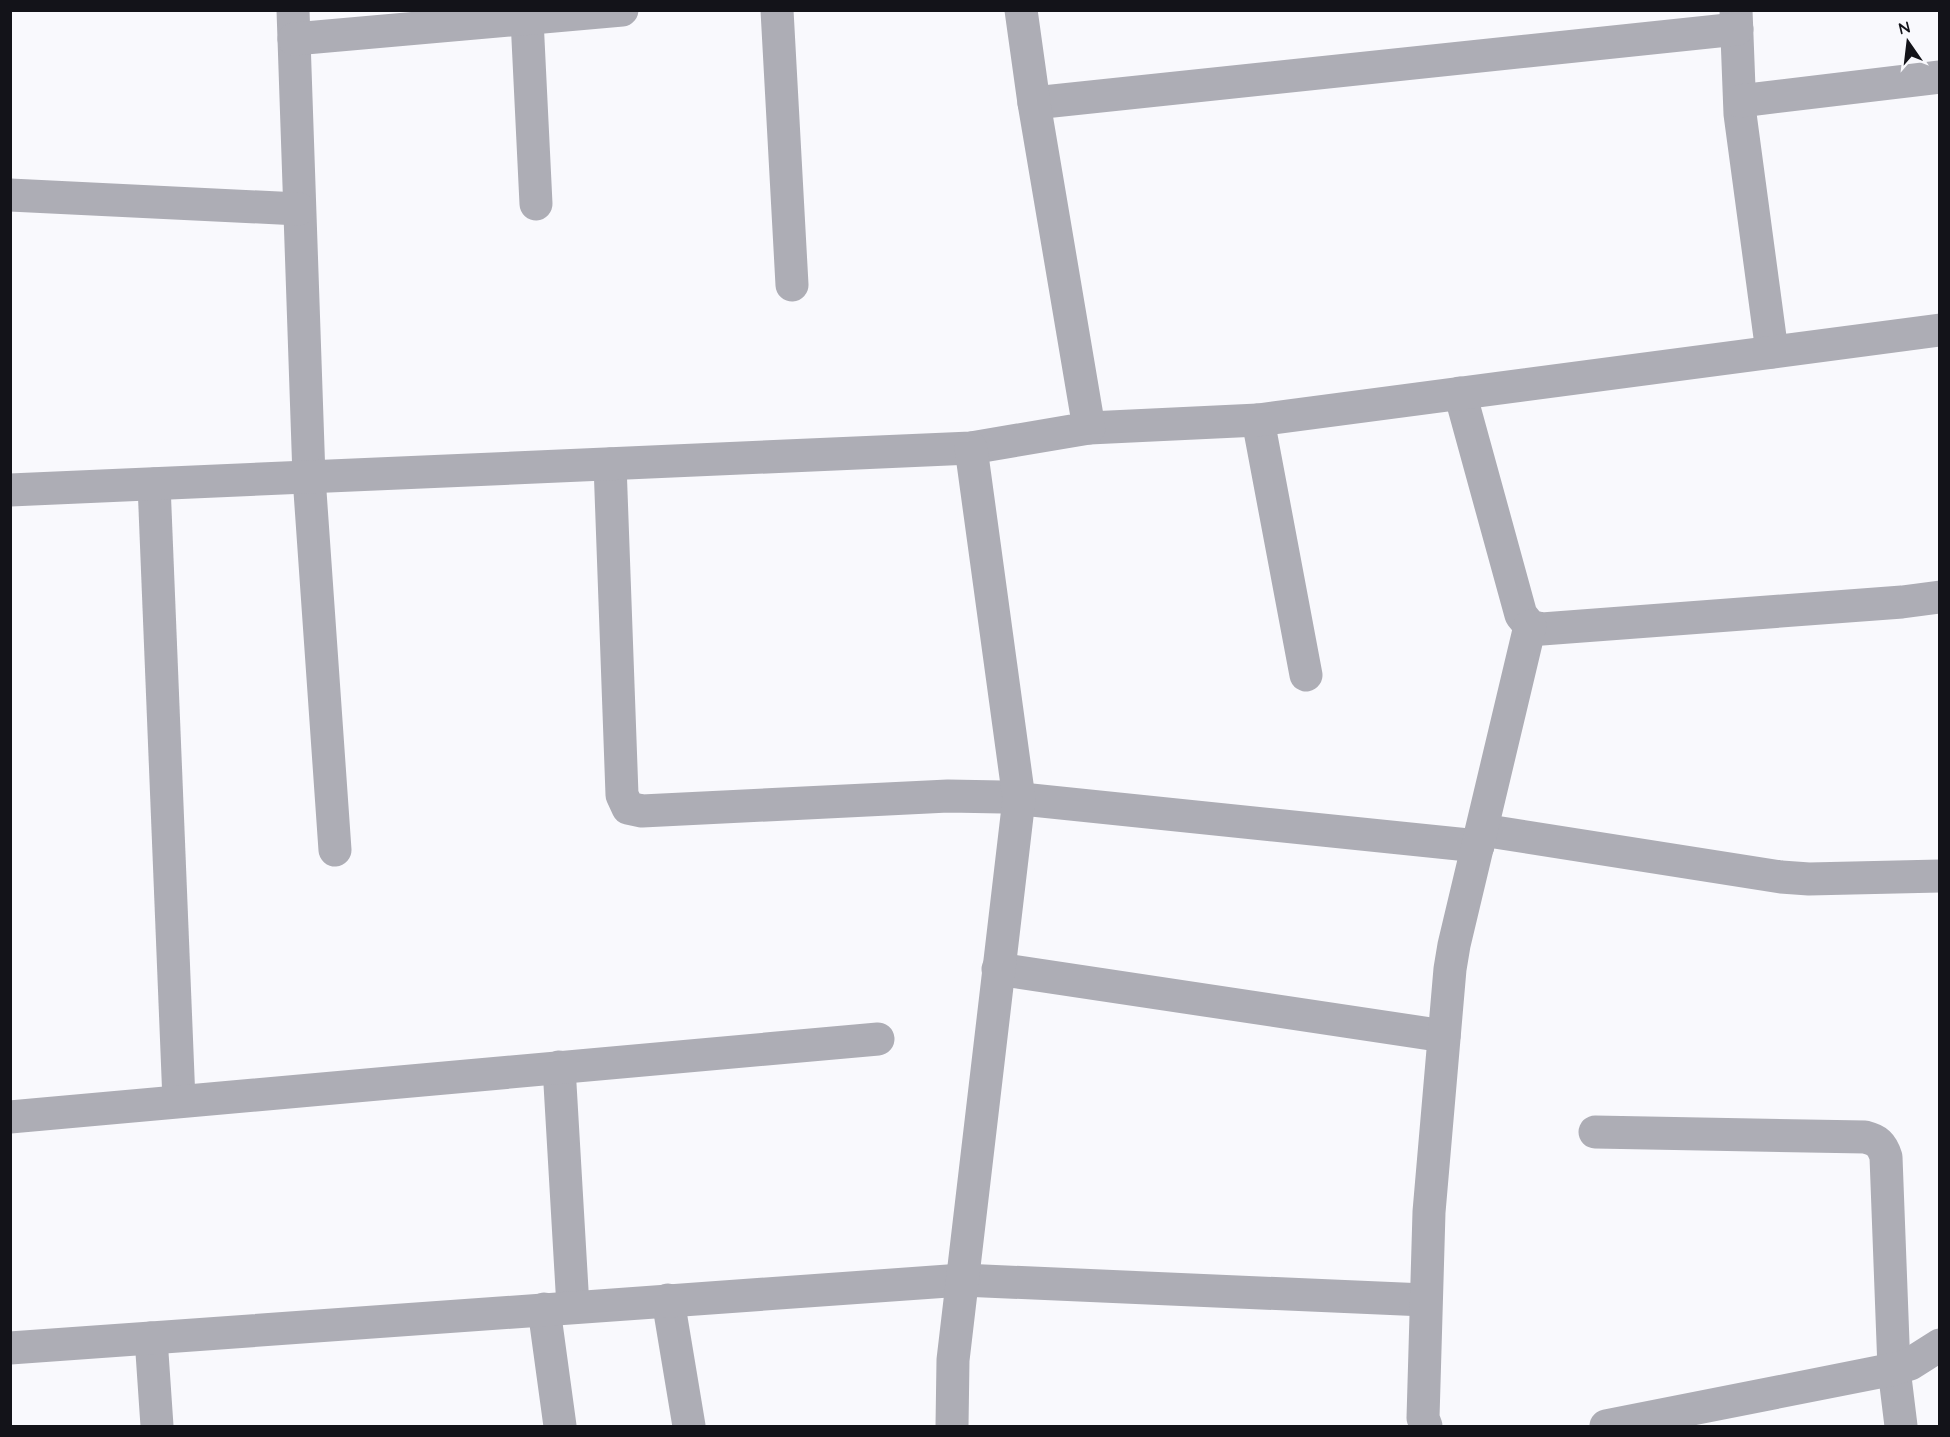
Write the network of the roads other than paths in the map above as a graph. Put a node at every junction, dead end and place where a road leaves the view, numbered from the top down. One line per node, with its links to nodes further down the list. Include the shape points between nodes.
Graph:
1 (622, 10): 4 (street)
2 (777, 10): 13 (street)
3 (1021, 10): 9 (street)
4 (527, 19): 6 (street); 11 (street)
5 (1737, 20): 8 (street); 9 (street)
6 (293, 25): 12 (street)
7 (1940, 77): 8 (street)
8 (1740, 101): 15 (street)
9 (1034, 103): 18 (street)
10 (10, 195): 12 (street)
11 (536, 204)
12 (299, 209): 21 (street)
13 (792, 285)
14 (1940, 330): 15 (street)
15 (1772, 352): 16 (street)
16 (1460, 393): 17 (street); 25 (street, via 1521,615)
17 (1258, 420): 18 (street); 26 (street)
18 (1077, 430): 19 (street)
19 (971, 448): 20 (street); 27 (street)
20 (610, 464): 21 (street); 27 (street, via 622,795 628,808 642,811 948,796)
21 (309, 477): 22 (street); 29 (street)
22 (154, 484): 23 (street); 35 (street)
23 (10, 490)
24 (1940, 597): 25 (street, via 1542,629)
25 (1530, 626): 28 (street)
26 (1306, 675)
27 (1010, 798): 28 (street); 31 (street)
28 (1480, 838): 30 (street, via 1781,877); 32 (street, via 1454,945)
29 (335, 850)
30 (1940, 876)
31 (998, 969): 32 (street); 38 (street)
32 (1444, 1036): 40 (street)
33 (878, 1039): 34 (street)
34 (559, 1067): 35 (street); 41 (street)
35 (179, 1101): 36 (street)
36 (10, 1117)
37 (1595, 1132): 45 (street, via 1876,1140 1886,1157)
38 (947, 1281): 39 (street); 40 (street); 49 (street)
39 (668, 1300): 41 (street); 48 (street)
40 (1425, 1300): 50 (street)
41 (559, 1308): 42 (street); 47 (street)
42 (151, 1338): 44 (street); 46 (street)
43 (1940, 1346): 45 (street)
44 (10, 1348)
45 (1894, 1370): 51 (street); 52 (street)
46 (157, 1426)
47 (560, 1426)
48 (689, 1426)
49 (952, 1426)
50 (1426, 1426)
51 (1606, 1426)
52 (1901, 1426)

